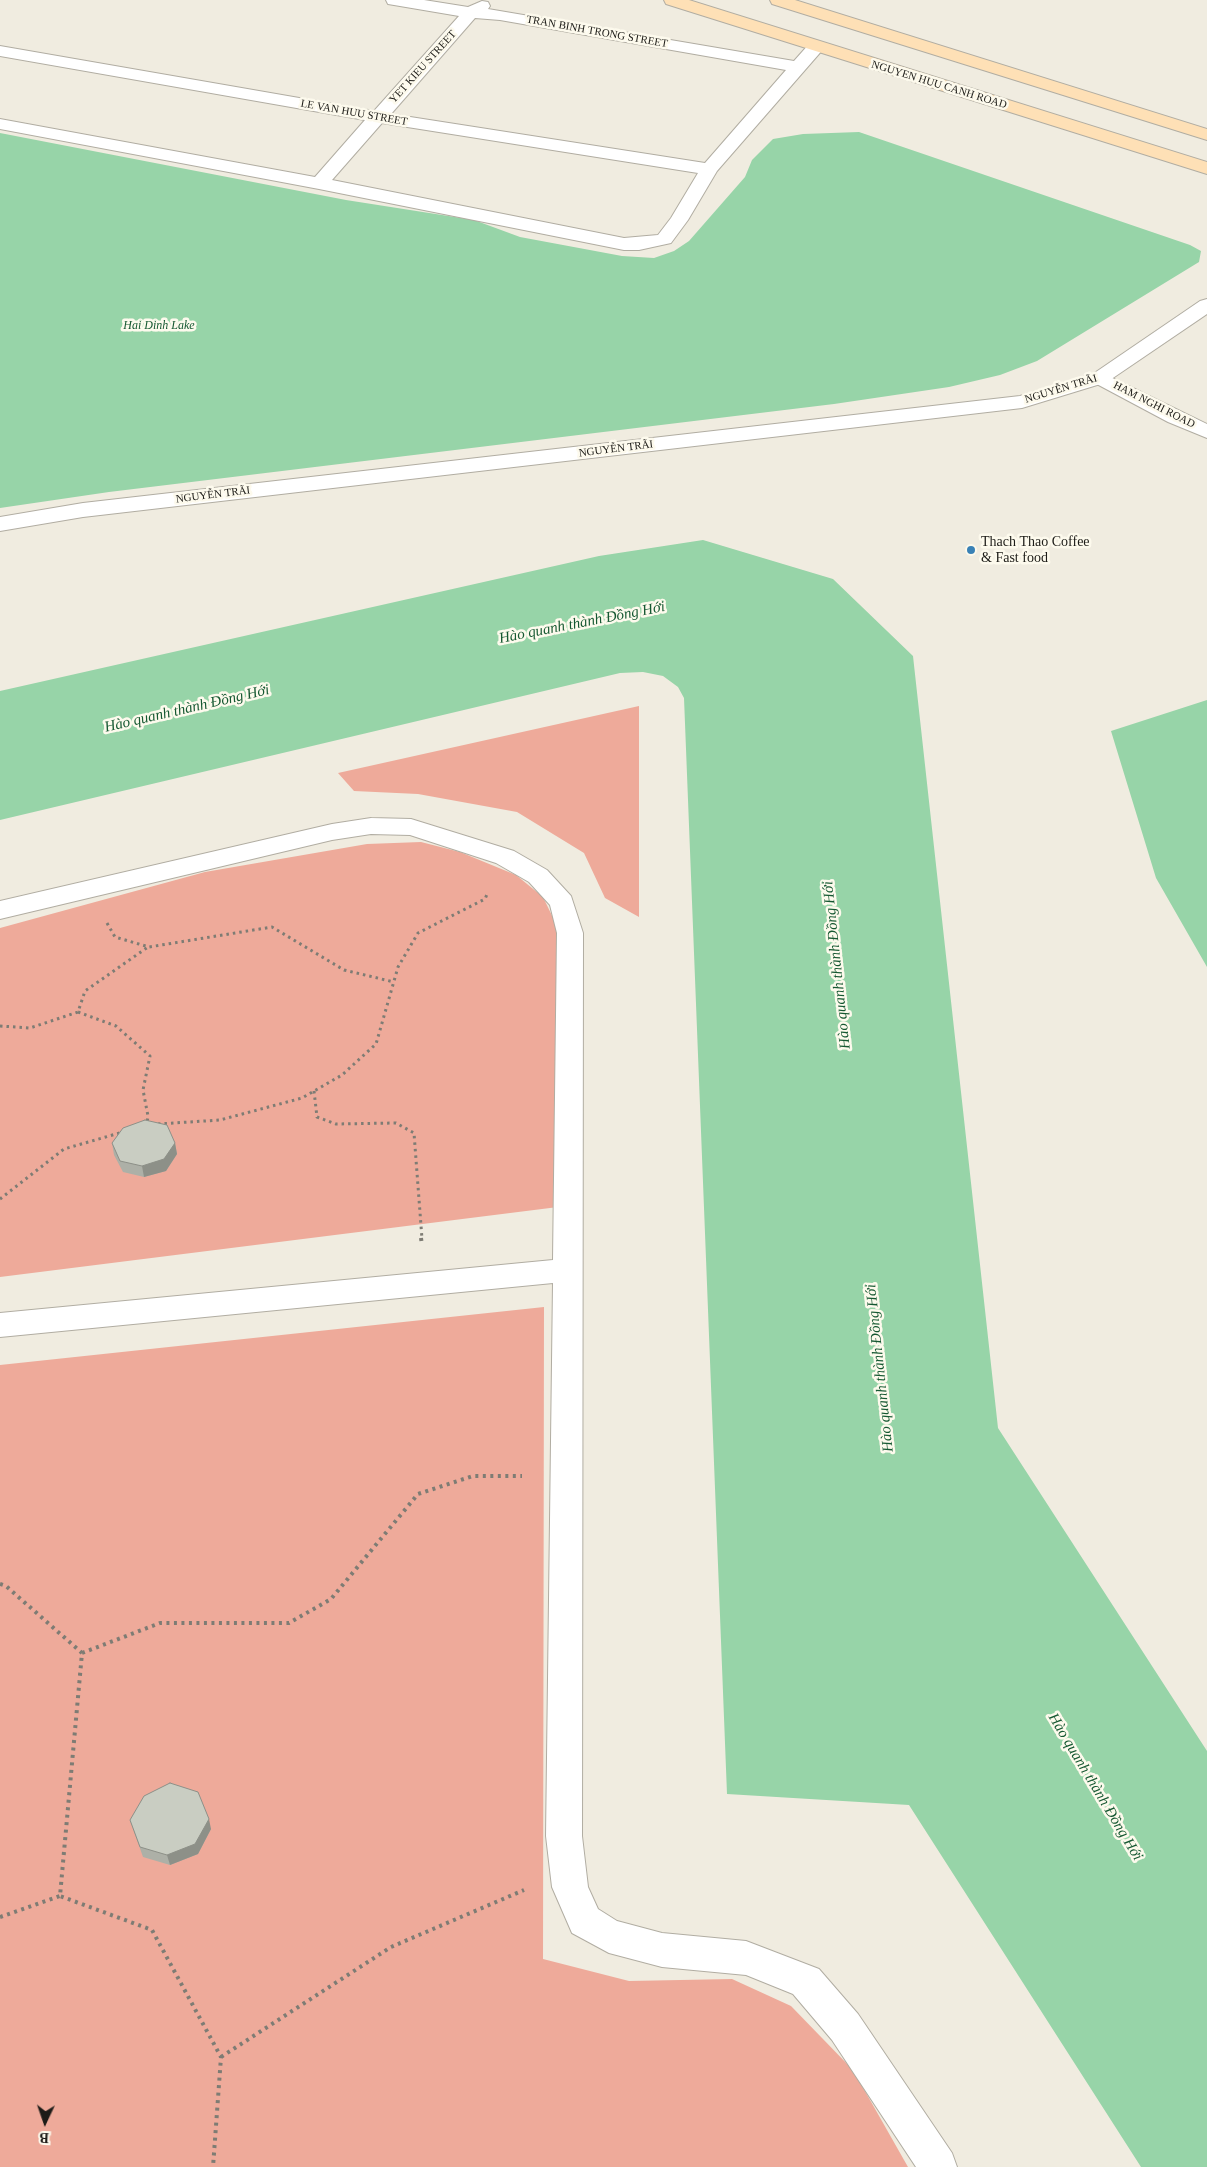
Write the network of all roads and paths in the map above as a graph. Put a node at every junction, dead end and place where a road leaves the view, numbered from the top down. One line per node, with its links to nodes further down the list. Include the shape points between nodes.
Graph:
1 (394, 0): 5 (street, TRAN BINH TRONG STREET)
2 (490, 0): 5 (street, YET KIEU STREET)
3 (672, 0): 6 (main road, NGUYEN HUU CANH ROAD)
4 (778, 0): 11 (main road)
5 (471, 13): 8 (street, TRAN BINH TRONG STREET, via 500,15); 9 (street, YET KIEU STREET)
6 (816, 47): 8 (street); 12 (main road, NGUYEN HUU CANH ROAD)
7 (0, 51): 9 (street, LE VAN HUU STREET)
8 (799, 67): 13 (street)
9 (378, 117): 13 (street, LE VAN HUU STREET); 14 (street, YET KIEU STREET)
10 (0, 124): 14 (street)
11 (1207, 135)
12 (1207, 168)
13 (709, 169): 14 (street, via 664,239 639,244 624,244)
14 (319, 183)
15 (1207, 305): 16 (street, NGUYỄN TRÃI)
16 (1100, 378): 17 (street, HAM NGHI ROAD); 18 (street, NGUYỄN TRÃI, via 1022,402 83,510)
17 (1207, 432)
18 (0, 524)
19 (505, 857): 20 (street, via 411,827 371,826 332,832); 23 (path, via 485,899 418,933 398,966); 31 (street, via 538,876 562,902 570,933)
20 (87, 890): 21 (street); 22 (path, via 115,937)
21 (0, 910)
22 (149, 947): 23 (path, via 272,927 344,970); 24 (path, via 85,992)
23 (394, 982): 26 (path, via 376,1044 342,1076)
24 (78, 1012): 25 (path, via 30,1028); 27 (path, via 116,1026 150,1056 143,1090)
25 (0, 1026)
26 (314, 1091): 27 (path, via 302,1098 220,1120); 32 (path, via 317,1117 336,1124 396,1123 414,1133)
27 (147, 1125): 28 (path)
28 (138, 1127)
29 (128, 1130): 30 (path, via 64,1149)
30 (0, 1199)
31 (568, 1270): 32 (street); 34 (street)
32 (424, 1284): 33 (street)
33 (0, 1325)
34 (566, 1475): 36 (path, via 473,1476 418,1494 331,1599 289,1623 160,1623); 37 (street, via 564,1836)
35 (0, 1584): 36 (path)
36 (82, 1653): 38 (path)
37 (570, 1887): 40 (path, via 528,1889 391,1947); 42 (street, via 585,1920 609,1936 662,1950 746,1958 806,1981 845,2027)
38 (60, 1896): 39 (path); 40 (path, via 152,1930)
39 (0, 1917)
40 (221, 2057): 41 (path)
41 (213, 2167)
42 (938, 2167)

